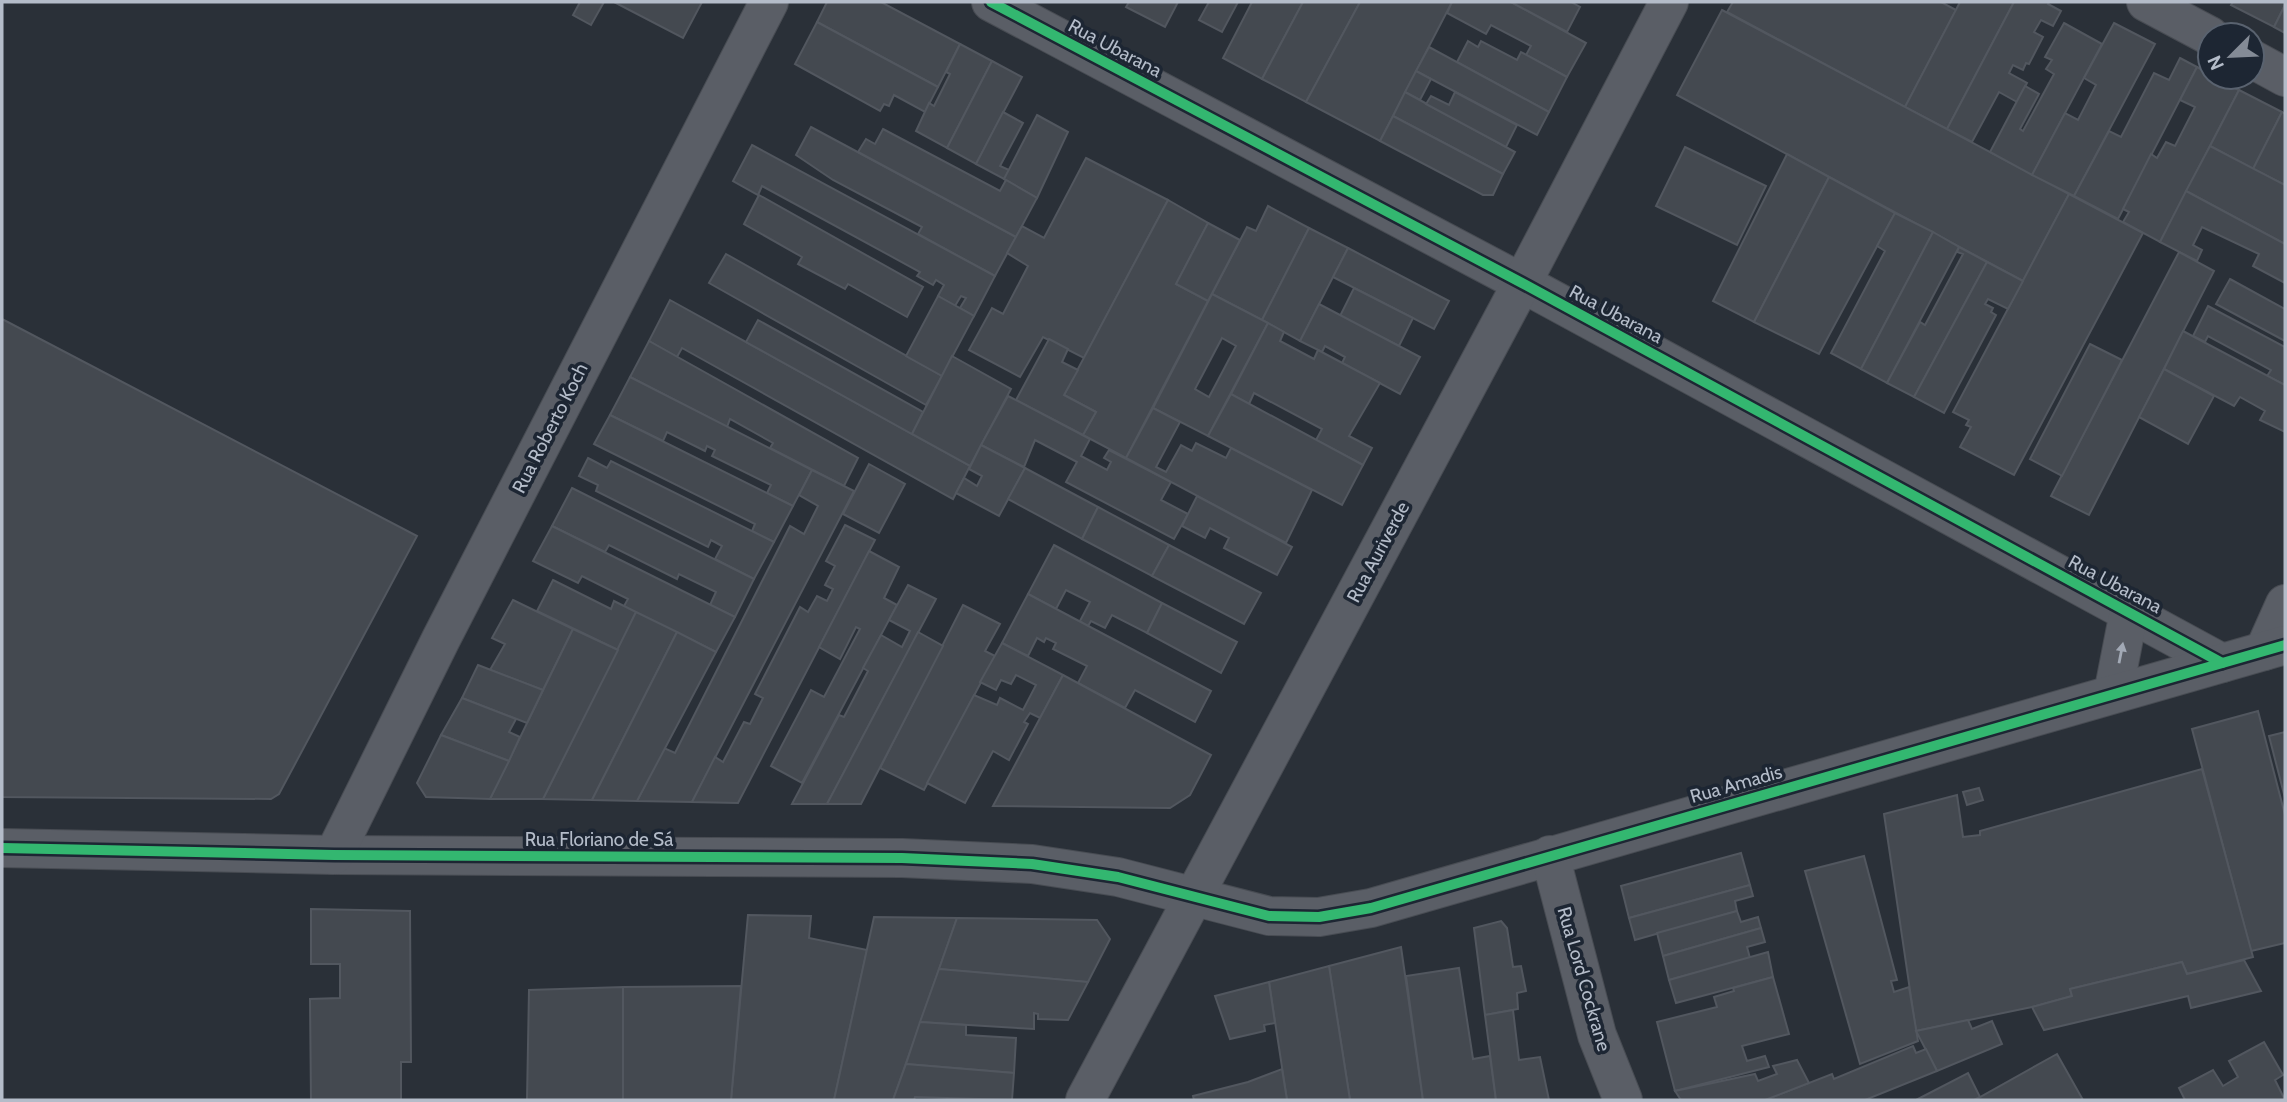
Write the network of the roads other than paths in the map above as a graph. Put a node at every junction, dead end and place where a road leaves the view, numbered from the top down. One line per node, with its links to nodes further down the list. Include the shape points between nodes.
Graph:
1 (769, 2): 15 (street, Rua Roberto Koch)
2 (991, 2): 8 (street, Rua Ubarana)
3 (1669, 2): 8 (street, Rua Auriverde)
4 (2146, 2): 5 (street)
5 (2196, 29)
6 (2266, 67): 7 (street)
7 (2285, 77)
8 (1522, 283): 10 (street, Rua Ubarana); 17 (street, Rua Auriverde)
9 (2285, 604): 11 (street)
10 (2129, 612): 12 (street, Rua Ubarana); 13 (street, one-way to 10)
11 (2275, 648): 12 (street, Rua Amadis)
12 (2222, 663): 13 (street, Rua Amadis)
13 (2113, 694): 16 (street, Rua Amadis)
14 (2, 848): 15 (street, Rua Floriano de Sá)
15 (334, 855): 17 (street, Rua Floriano de Sá, via 902,858 1019,863 1118,877)
16 (1550, 855): 17 (street, Rua Amadis, via 1371,908 1319,917 1269,916); 19 (street, Rua Lord Cockrane, via 1597,1035)
17 (1193, 898): 18 (street, Rua Auriverde)
18 (1085, 1100)
19 (1623, 1100)

